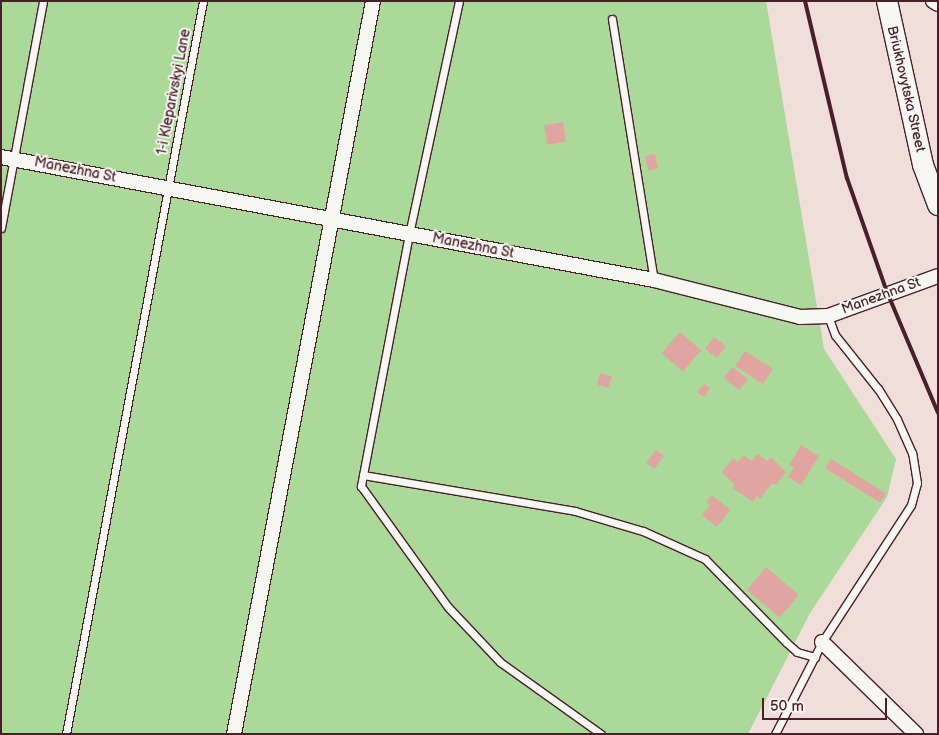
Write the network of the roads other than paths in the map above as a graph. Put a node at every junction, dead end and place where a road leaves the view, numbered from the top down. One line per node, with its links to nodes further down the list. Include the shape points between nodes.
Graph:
1 (43, 1): 9 (lane)
2 (204, 1): 10 (lane, 1-i Kleparivskyi Lane)
3 (373, 1): 12 (street)
4 (459, 1): 14 (lane)
5 (887, 1): 11 (main road, Briukhovytska Street, via 923,165)
6 (933, 1): 7 (street)
7 (938, 4)
8 (612, 20): 16 (lane)
9 (7, 158): 10 (street, Manezhna St); 13 (lane)
10 (169, 188): 12 (street, Manezhna St); 21 (lane, 1-i Kleparivskyi Lane)
11 (938, 205)
12 (332, 219): 14 (street, Manezhna St); 22 (street)
13 (1, 228)
14 (409, 234): 16 (street, Manezhna St); 18 (lane)
15 (938, 276): 17 (street, Manezhna St)
16 (654, 280): 17 (street, Manezhna St, via 800,316)
17 (828, 316): 19 (lane, via 835,335 878,388 897,419 912,453 916,483 902,519)
18 (362, 475): 20 (lane, via 575,511 643,531 705,559 798,652); 23 (lane, via 361,486 448,607 500,662)
19 (822, 642): 20 (lane); 25 (street)
20 (815, 656): 24 (lane)
21 (66, 734)
22 (234, 734)
23 (600, 734)
24 (775, 734)
25 (916, 734)

